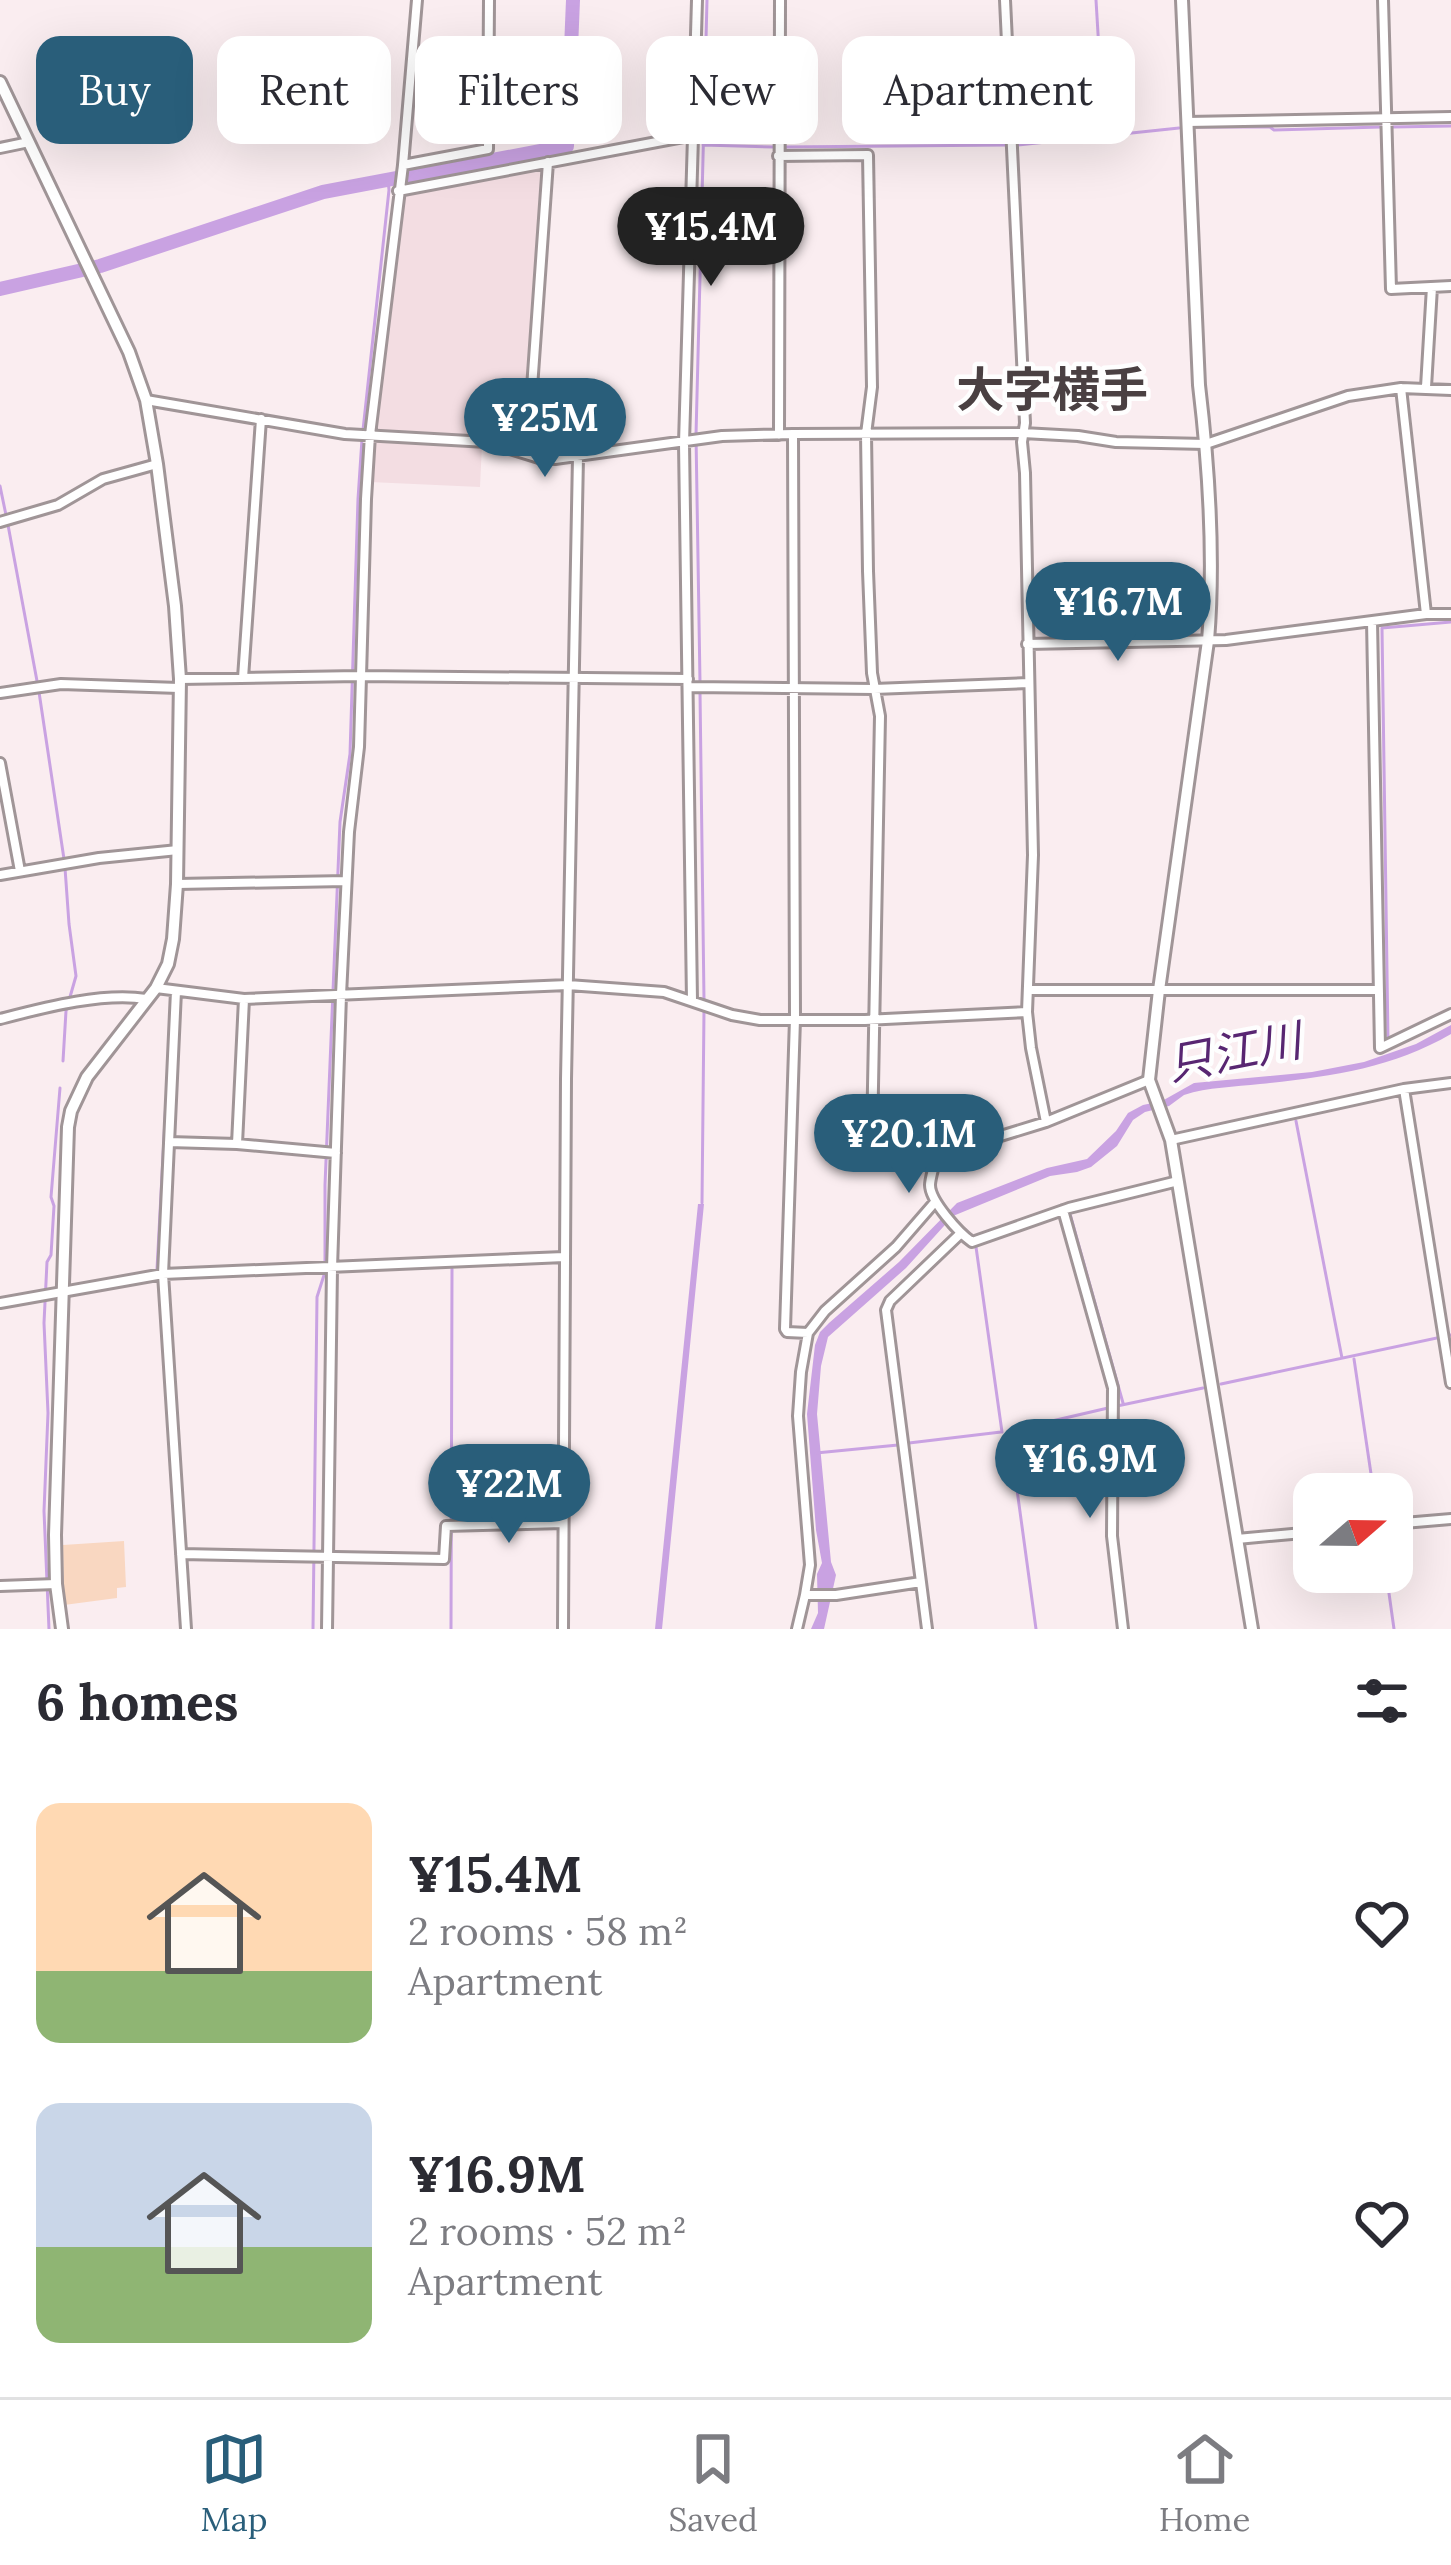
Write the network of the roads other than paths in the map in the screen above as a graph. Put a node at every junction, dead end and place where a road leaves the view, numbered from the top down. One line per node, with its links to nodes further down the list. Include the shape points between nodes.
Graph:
1 (417, 0): 19 (street)
2 (489, 0): 19 (street, via 488,149)
3 (697, 0): 8 (street)
4 (780, 0): 17 (street)
5 (1005, 0): 29 (street)
6 (1182, 0): 12 (street)
7 (1384, 0): 11 (street)
8 (696, 36)
9 (0, 82): 13 (street)
10 (1451, 117): 11 (street)
11 (1387, 119): 12 (street); 22 (street, via 1391,289)
12 (1187, 122): 35 (street)
13 (28, 142): 16 (street); 27 (street)
14 (646, 144): 18 (street)
15 (694, 144): 34 (street)
16 (0, 148)
17 (778, 156): 30 (street); 32 (street, via 868,155)
18 (548, 162): 20 (street); 24 (street)
19 (403, 165): 20 (street)
20 (398, 190): 33 (street)
21 (1451, 286): 22 (street)
22 (1432, 287): 23 (street)
23 (1426, 387): 25 (street); 26 (street)
24 (532, 388)
25 (1401, 388): 35 (street, via 1348,396); 39 (street)
26 (1451, 390)
27 (146, 400): 28 (street); 37 (street)
28 (261, 419): 33 (street); 45 (street)
29 (1023, 433): 32 (street); 35 (street); 43 (street)
30 (779, 434): 31 (street); 34 (street)
31 (793, 434): 32 (street); 50 (street)
32 (866, 434): 51 (street)
33 (370, 435): 36 (street); 44 (street)
34 (692, 441): 36 (street); 49 (street)
35 (1206, 444): 42 (street)
36 (578, 457): 46 (street)
37 (157, 464): 38 (street); 47 (street)
38 (0, 522)
39 (1426, 614): 40 (street); 41 (street)
40 (1451, 614)
41 (1372, 621): 42 (street); 62 (street)
42 (1208, 641): 43 (street); 63 (street)
43 (1027, 644): 48 (street)
44 (359, 676): 45 (street); 46 (street); 57 (street)
45 (243, 678): 47 (street)
46 (574, 678): 49 (street); 59 (street)
47 (180, 683): 52 (street); 54 (street)
48 (1028, 683): 51 (street); 61 (street)
49 (694, 685): 50 (street); 68 (street)
50 (793, 686): 51 (street); 72 (street)
51 (874, 688): 73 (street)
52 (0, 693)
53 (0, 763): 55 (street)
54 (178, 850): 55 (street); 58 (street)
55 (20, 871): 56 (street)
56 (0, 875)
57 (346, 881): 58 (street); 65 (street)
58 (177, 884): 60 (street, via 168,964)
59 (568, 985): 65 (street); 68 (street); 87 (street)
60 (156, 988): 64 (street); 66 (street)
61 (1028, 990): 63 (street); 69 (street)
62 (1379, 990): 63 (street); 70 (street, via 1381,1048)
63 (1159, 991): 74 (street)
64 (176, 992): 67 (street); 79 (street)
65 (335, 995): 67 (street); 81 (street)
66 (148, 999): 71 (street); 90 (street, via 87,1077 71,1111)
67 (244, 999): 80 (street)
68 (694, 1002): 72 (street)
69 (1027, 1012): 73 (street); 77 (street)
70 (1451, 1014)
71 (0, 1019)
72 (795, 1019): 73 (street); 92 (street, via 785,1329)
73 (874, 1020): 82 (street, via 873,1143)
74 (1149, 1080): 77 (street); 78 (street)
75 (1451, 1083): 76 (street)
76 (1403, 1089): 78 (street); 93 (street)
77 (1046, 1123): 82 (street, via 955,1150)
78 (1171, 1140): 83 (street)
79 (169, 1142): 80 (street); 89 (street)
80 (237, 1144): 81 (street)
81 (330, 1152): 88 (street)
82 (934, 1165): 84 (street)
83 (1178, 1181): 85 (street); 98 (street)
84 (934, 1202): 86 (street); 92 (street)
85 (1063, 1210): 86 (street, via 972,1242); 111 (street, via 1113,1388 1112,1536)
86 (957, 1229): 101 (street, via 886,1310)
87 (564, 1257): 88 (street); 95 (street)
88 (327, 1268): 89 (street); 100 (street)
89 (163, 1274): 90 (street); 99 (street)
90 (63, 1293): 91 (street); 102 (street)
91 (0, 1303)
92 (808, 1333): 104 (street, via 798,1416)
93 (1451, 1382)
94 (1451, 1519): 96 (street)
95 (563, 1522): 100 (street, via 446,1526 444,1559); 108 (street)
96 (1413, 1522)
97 (1293, 1534): 98 (street)
98 (1237, 1539): 112 (street)
99 (181, 1554): 100 (street); 106 (street)
100 (318, 1555): 107 (street)
101 (921, 1582): 104 (street); 110 (street)
102 (50, 1585): 103 (street); 105 (street)
103 (0, 1586)
104 (810, 1595): 109 (street)
105 (62, 1629)
106 (186, 1629)
107 (327, 1629)
108 (563, 1629)
109 (797, 1629)
110 (927, 1629)
111 (1123, 1629)
112 (1252, 1629)

